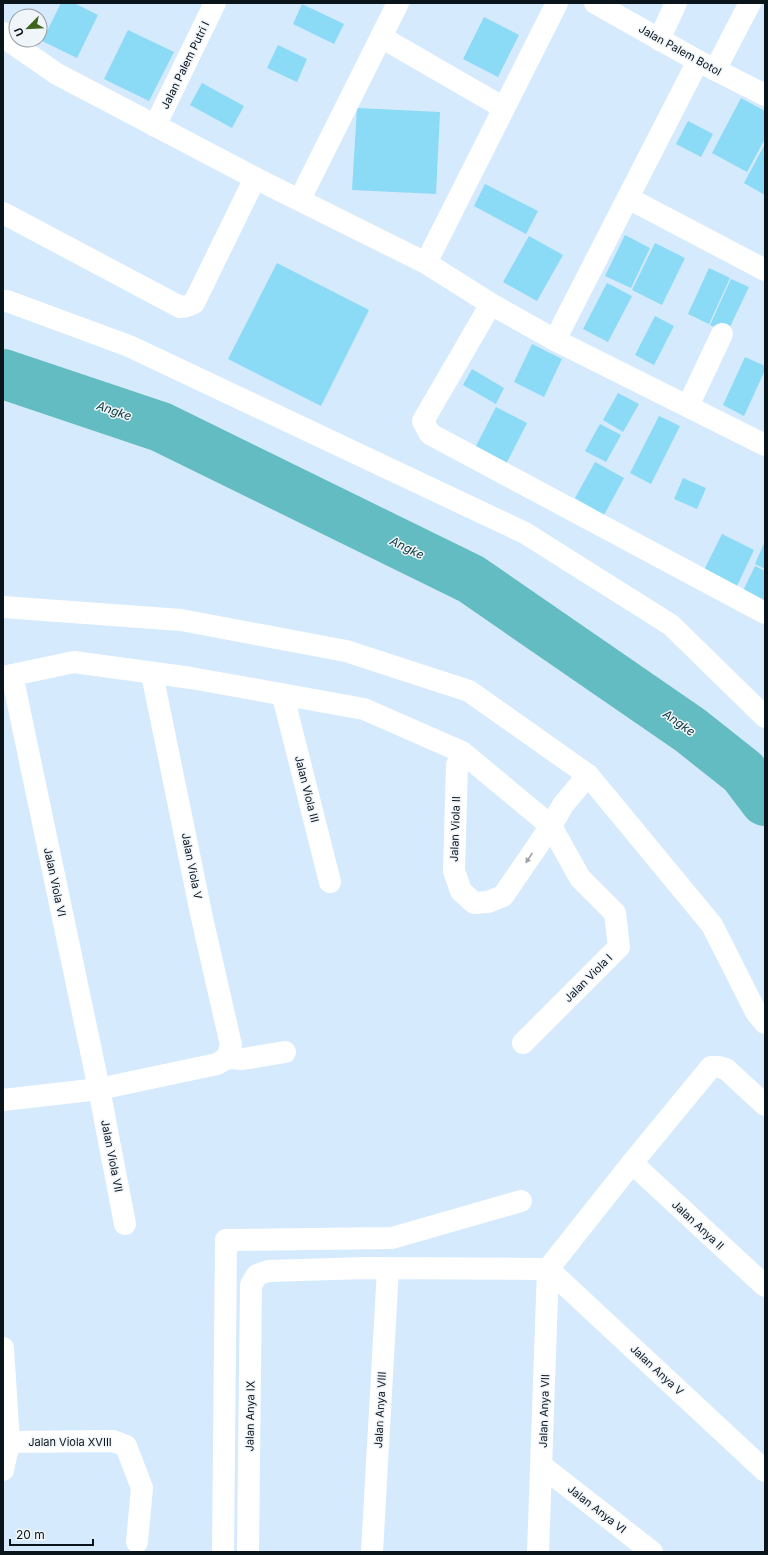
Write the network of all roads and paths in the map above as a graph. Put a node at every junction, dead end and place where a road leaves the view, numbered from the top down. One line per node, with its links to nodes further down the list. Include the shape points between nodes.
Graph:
1 (215, 3): 13 (street, Jalan Palem Putri I)
2 (398, 3): 8 (street)
3 (557, 3): 12 (street)
4 (596, 3): 9 (street, Jalan Palem Botol)
5 (676, 3): 9 (street)
6 (750, 3): 10 (street)
7 (3, 33): 13 (street, via 12,43 57,74)
8 (381, 37): 12 (street); 16 (street)
9 (660, 40): 10 (street, Jalan Palem Botol)
10 (706, 66): 11 (street, Jalan Palem Botol); 15 (street)
11 (765, 95)
12 (504, 108): 18 (street)
13 (155, 126): 14 (street)
14 (255, 178): 16 (street); 17 (street, via 194,303 180,307)
15 (628, 198): 19 (street); 23 (street)
16 (300, 199): 18 (street)
17 (3, 212)
18 (426, 263): 21 (street)
19 (765, 270)
20 (4, 296): 31 (street, via 129,346 525,533 671,625)
21 (491, 304): 23 (street); 27 (street, via 423,421 430,434)
22 (722, 334): 24 (street)
23 (555, 340): 24 (street)
24 (688, 406): 25 (street)
25 (765, 445)
26 (3, 607): 33 (street, via 181,620 346,651 468,690)
27 (765, 613)
28 (152, 674): 29 (street, via 74,662); 30 (street, via 191,678); 39 (street, Jalan Viola V, via 231,1045)
29 (7, 676): 40 (street, Jalan Viola VI)
30 (283, 696): 32 (street, via 364,709); 35 (street, Jalan Viola III)
31 (765, 717)
32 (462, 752): 34 (street); 34 (street, Jalan Viola II, one-way to 32, via 503,896 488,902 474,903 461,891 454,871 457,765)
33 (588, 775): 34 (street, via 562,806); 36 (street, via 712,925 756,1012)
34 (551, 826): 37 (street, Jalan Viola I, via 580,878 616,913 619,947)
35 (330, 882)
36 (765, 1022)
37 (522, 1043)
38 (285, 1052): 39 (street, via 243,1059)
39 (227, 1058): 40 (street, via 217,1064)
40 (99, 1089): 41 (street); 45 (street, Jalan Viola VII)
41 (3, 1100)
42 (765, 1105): 43 (street, via 726,1069 711,1067)
43 (632, 1163): 47 (street); 48 (street, Jalan Anya II)
44 (521, 1201): 55 (street, via 392,1238 226,1240)
45 (125, 1224)
46 (388, 1269): 47 (street); 56 (street, Jalan Anya IX, via 268,1271 257,1275 253,1280); 57 (street, Jalan Anya VIII)
47 (548, 1269): 51 (street, Jalan Anya VII); 53 (street, Jalan Anya V)
48 (765, 1286)
49 (3, 1348): 50 (street)
50 (10, 1442): 52 (street); 54 (street, Jalan Viola XVIII, via 113,1441 126,1446 142,1488)
51 (542, 1466): 58 (street, Jalan Anya VII); 59 (street, Jalan Anya VI)
52 (3, 1470)
53 (765, 1471)
54 (136, 1542)
55 (222, 1552)
56 (248, 1552)
57 (372, 1552)
58 (538, 1552)
59 (652, 1552)

